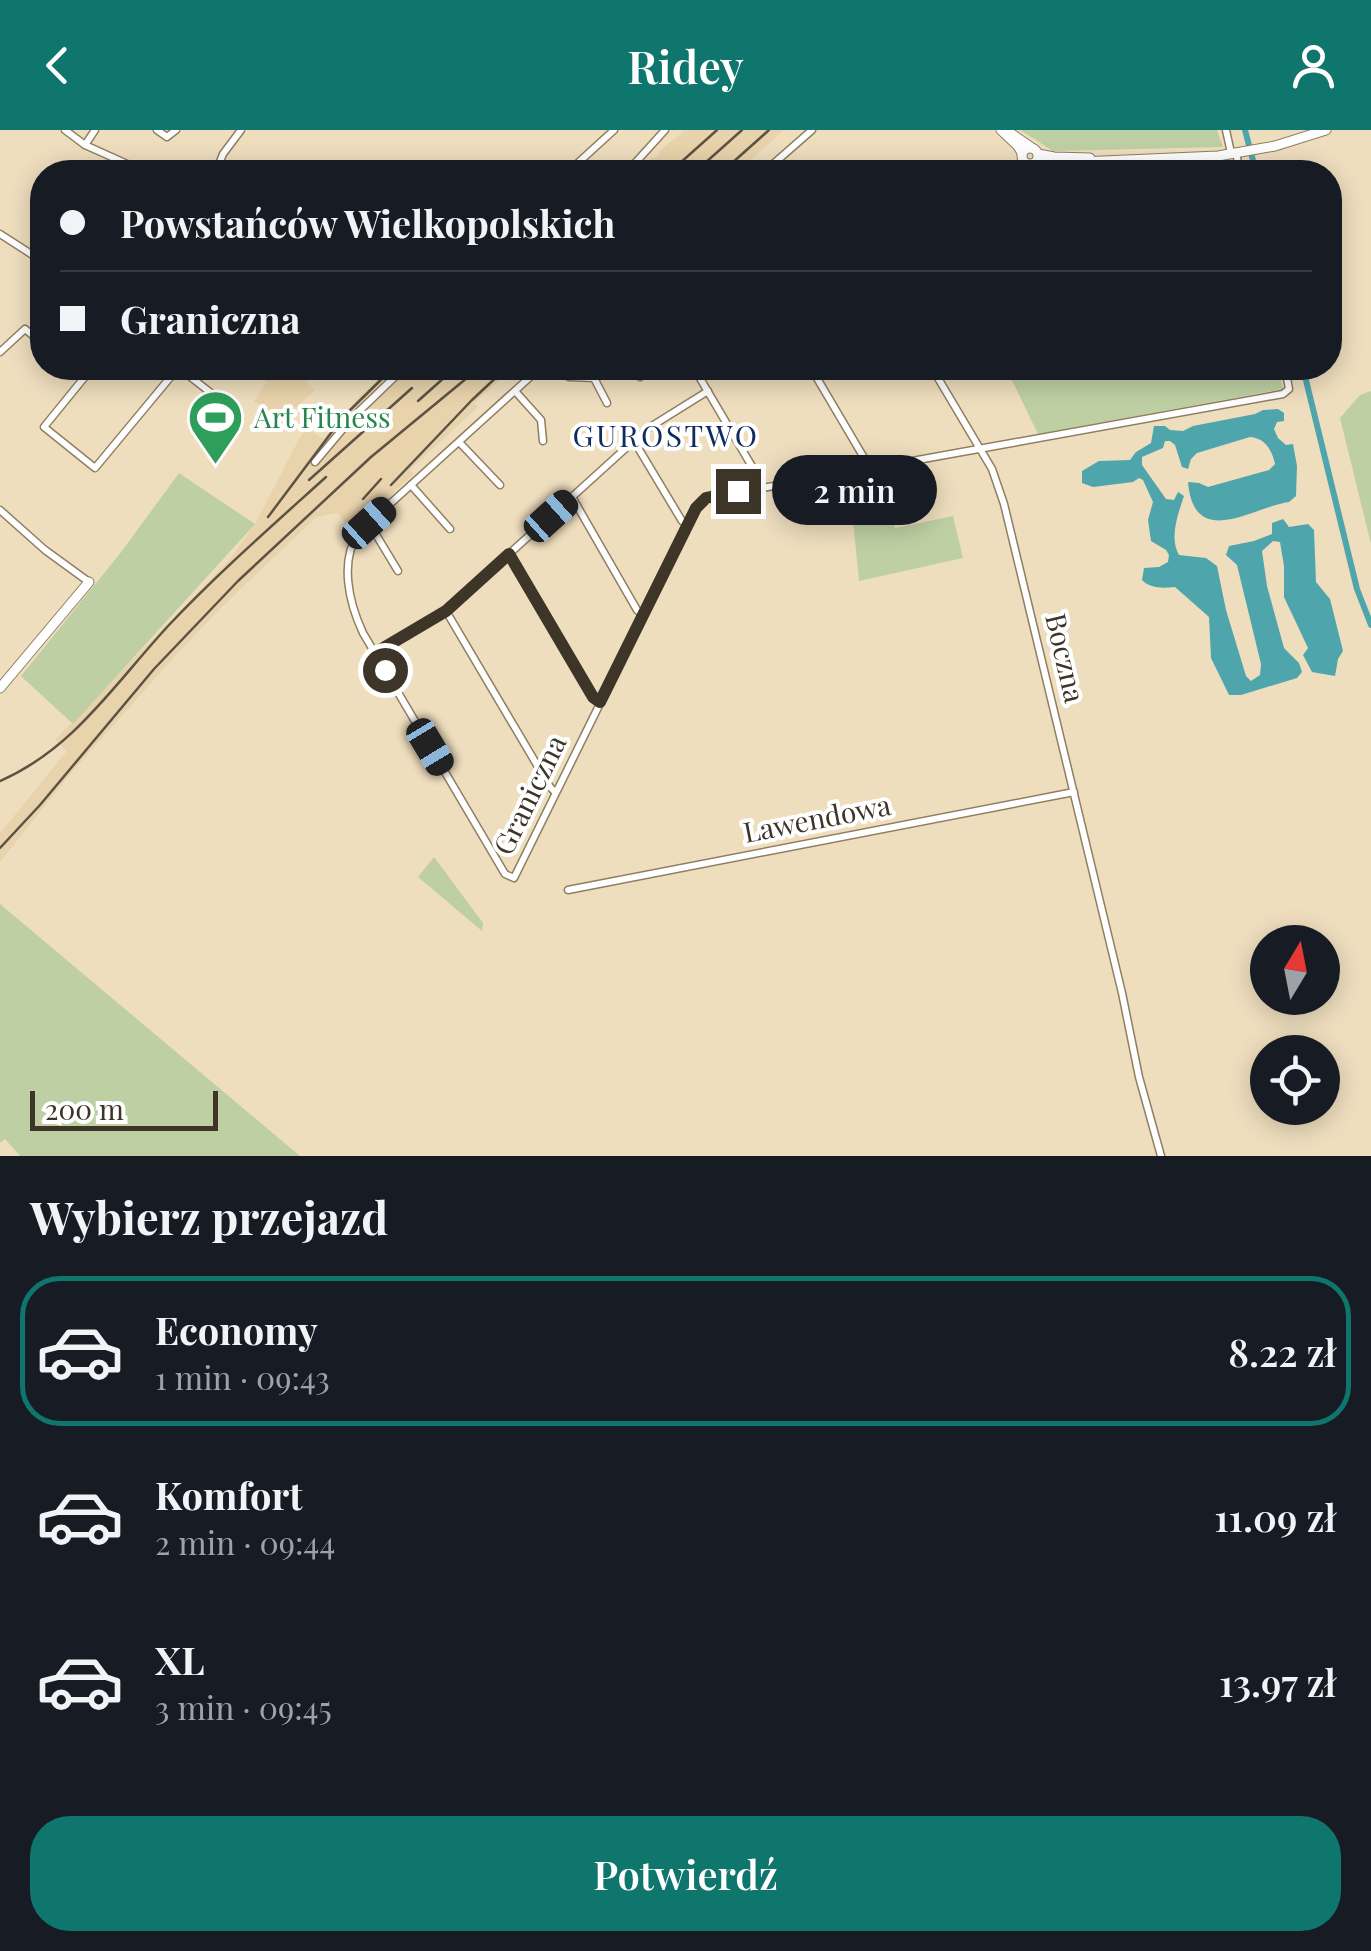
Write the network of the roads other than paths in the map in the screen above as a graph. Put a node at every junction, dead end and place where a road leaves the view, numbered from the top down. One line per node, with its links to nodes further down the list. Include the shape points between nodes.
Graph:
1 (66, 130): 12 (street)
2 (95, 130): 12 (street)
3 (158, 130): 4 (street, via 167,137)
4 (176, 130)
5 (241, 130): 16 (street)
6 (614, 130): 17 (street)
7 (665, 130): 18 (street)
8 (812, 130): 19 (street)
9 (1004, 130): 14 (street)
10 (1226, 130): 13 (street)
11 (1326, 130): 13 (street)
12 (85, 145): 15 (street)
13 (1235, 153): 22 (street); 23 (street)
14 (1029, 157): 20 (street); 21 (street)
15 (118, 160)
16 (220, 160)
17 (581, 160)
18 (639, 160)
19 (778, 160)
20 (1024, 160)
21 (1098, 160)
22 (1120, 160)
23 (1237, 160)
24 (0, 234): 25 (street)
25 (30, 254)
26 (30, 333): 27 (street, via 25,329)
27 (0, 352)
28 (82, 380): 29 (street, via 44,427 95,468)
29 (169, 380)
30 (194, 380): 40 (street)
31 (392, 380): 46 (street)
32 (527, 380): 38 (street)
33 (595, 380): 41 (street)
34 (701, 380): 39 (street)
35 (818, 380): 47 (street)
36 (939, 380): 45 (street, Boczna)
37 (1287, 380): 45 (street, Graniczna, via 1283,394)
38 (515, 391): 43 (street); 44 (street, via 541,420)
39 (708, 392): 42 (street); 50 (street)
40 (220, 400)
41 (607, 403)
42 (634, 440): 51 (street); 54 (street)
43 (459, 442): 48 (street); 49 (street)
44 (543, 442)
45 (979, 448): 47 (street, Graniczna); 65 (street, Boczna, via 1004,504)
46 (315, 462)
47 (870, 468): 50 (street, Graniczna)
48 (410, 486): 53 (street); 55 (street)
49 (500, 486)
50 (764, 487): 54 (street, Graniczna, via 706,498)
51 (572, 497): 56 (street); 60 (street)
52 (0, 510): 58 (street)
53 (369, 523): 57 (street); 61 (street, via 355,538 348,575 354,611)
54 (688, 524): 60 (street, Graniczna)
55 (450, 528)
56 (509, 554): 59 (street); 63 (street)
57 (398, 571)
58 (89, 582): 62 (street)
59 (446, 611): 61 (street); 64 (street)
60 (644, 615): 63 (street, Graniczna)
61 (375, 653): 64 (street, Graniczna, via 505,874 514,878)
62 (0, 688)
63 (600, 702): 64 (street, Graniczna)
64 (555, 792)
65 (1074, 792): 66 (street, Lawendowa); 67 (street, Boczna)
66 (568, 890)
67 (1161, 1156)

